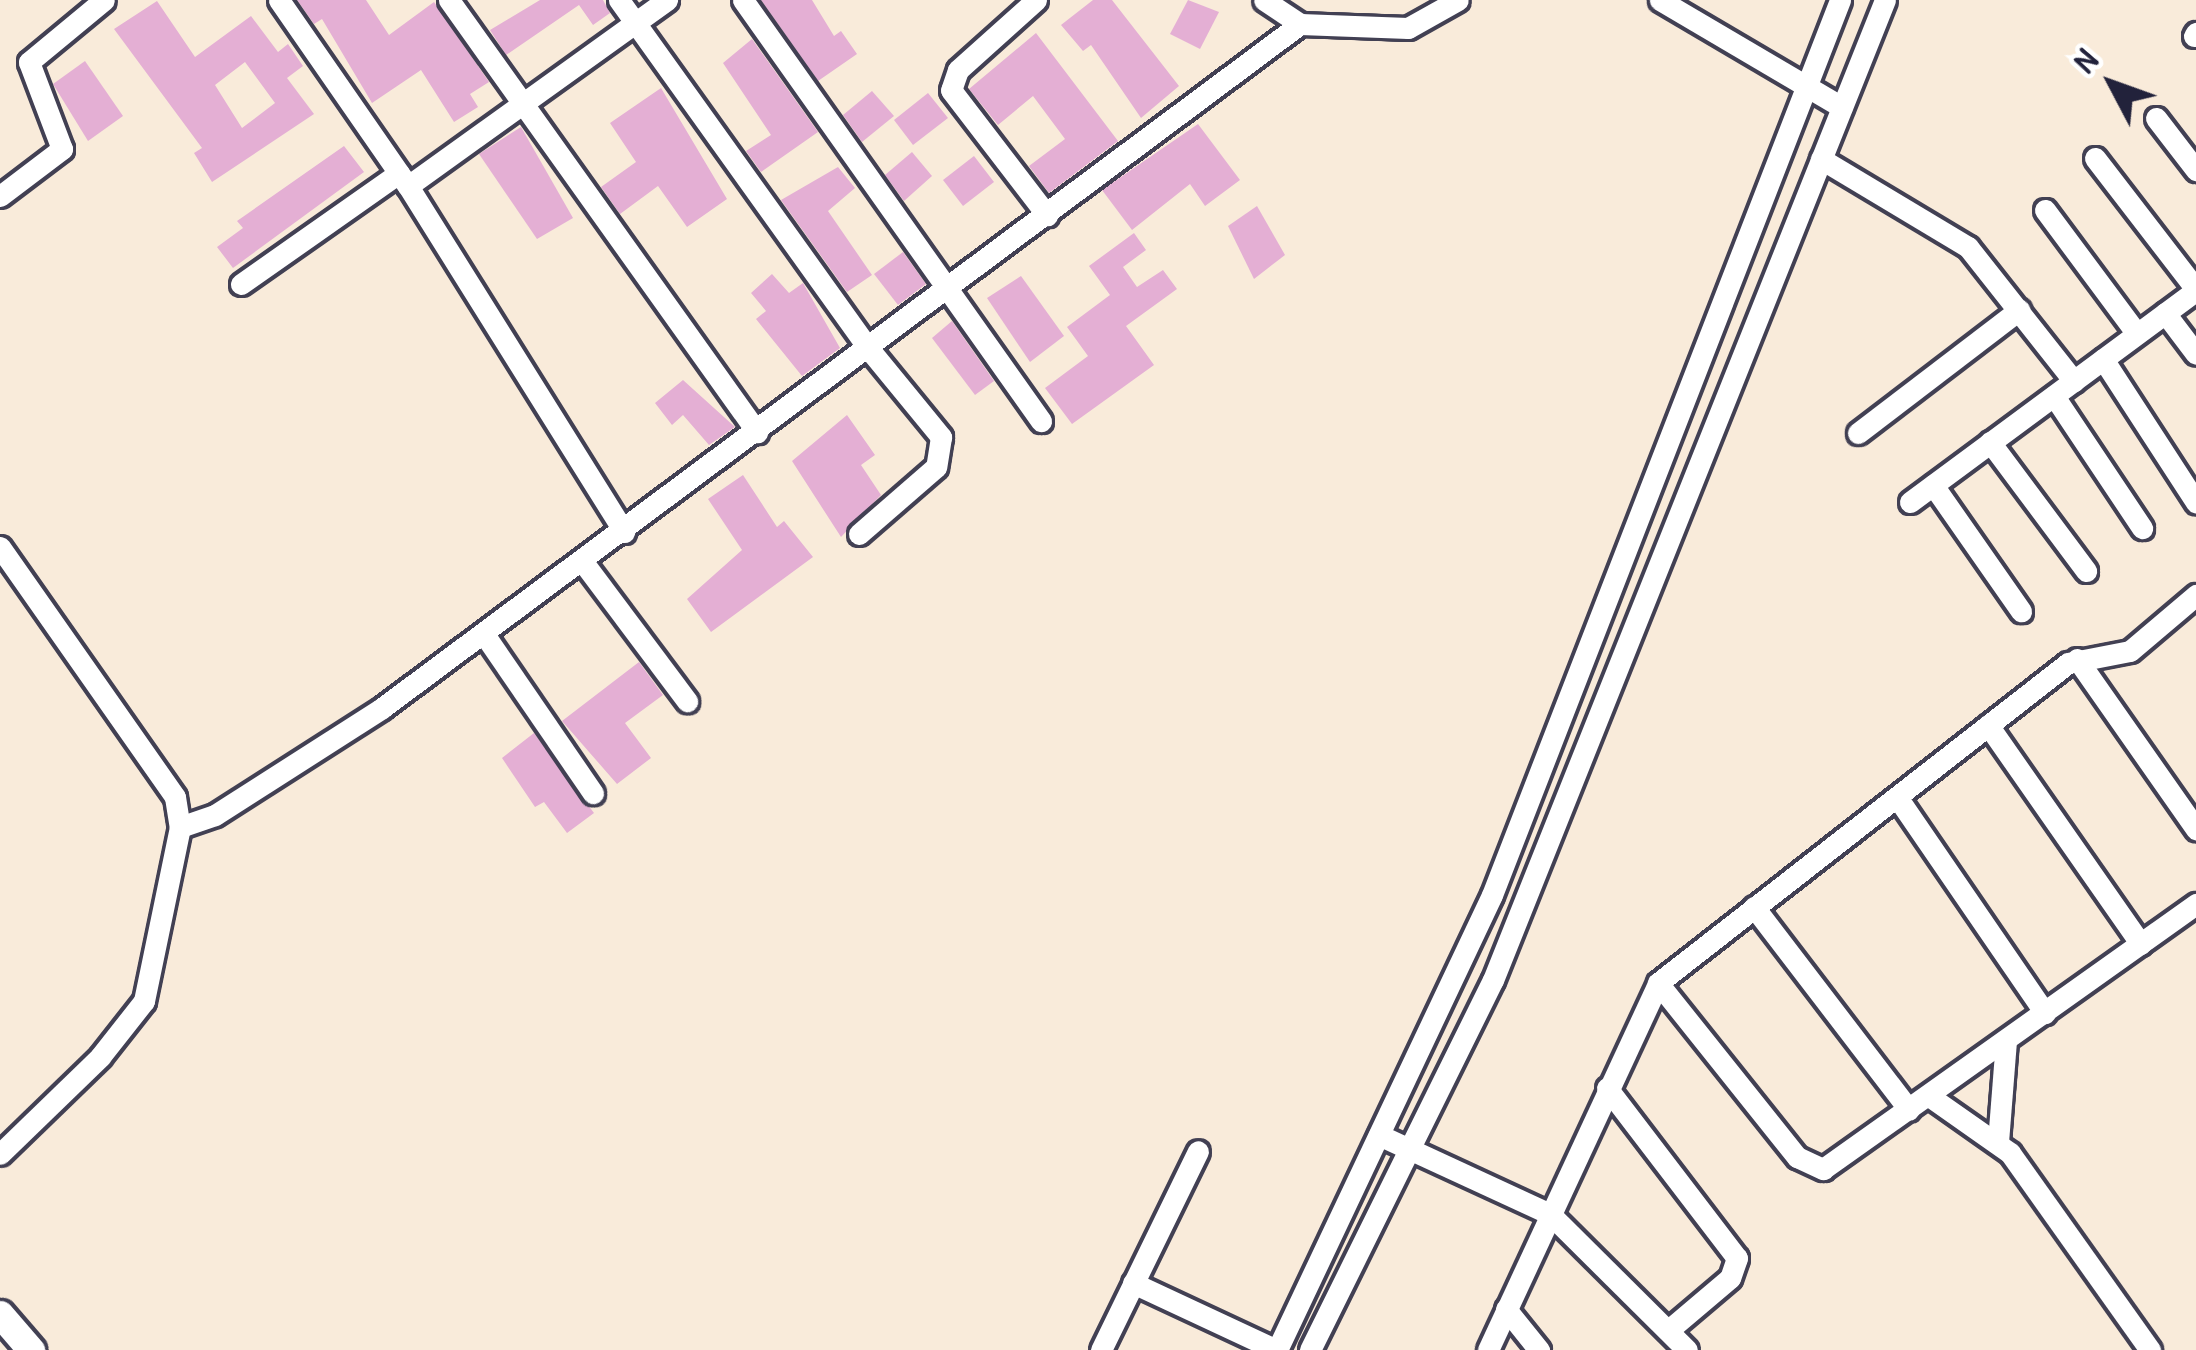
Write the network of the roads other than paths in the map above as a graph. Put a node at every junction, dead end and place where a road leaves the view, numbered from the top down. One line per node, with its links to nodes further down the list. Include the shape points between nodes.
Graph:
1 (104, 0): 23 (street, via 29,62 62,149)
2 (279, 0): 22 (street)
3 (449, 0): 16 (street)
4 (620, 0): 13 (street)
5 (667, 0): 13 (street)
6 (742, 0): 27 (street)
7 (1036, 0): 25 (street, via 958,70 951,90)
8 (1264, 0): 14 (street)
9 (1458, 0): 14 (street, via 1408,28)
10 (1660, 0): 15 (street)
11 (1840, 0): 15 (street)
12 (1885, 0): 17 (street)
13 (635, 23): 16 (street); 32 (street)
14 (1300, 24): 25 (street)
15 (1804, 88): 17 (street); 56 (street)
16 (524, 103): 22 (street); 38 (street)
17 (1842, 107): 20 (street)
18 (2156, 118): 21 (street)
19 (2095, 158): 28 (street)
20 (1822, 159): 29 (street, via 1957,239); 57 (street)
21 (2196, 170)
22 (404, 180): 26 (street); 45 (street)
23 (0, 196)
24 (2045, 210): 31 (street)
25 (1047, 214): 27 (street)
26 (241, 284)
27 (951, 286): 32 (street); 37 (street)
28 (2196, 290): 30 (street)
29 (2019, 310): 35 (street); 39 (street)
30 (2165, 313): 31 (street); 33 (street)
31 (2138, 334): 34 (street)
32 (869, 349): 38 (street); 46 (street, via 945,446 936,467)
33 (2196, 354)
34 (2103, 359): 35 (street); 43 (street)
35 (2074, 381): 36 (street)
36 (2054, 395): 40 (street); 44 (street)
37 (1041, 421)
38 (757, 432): 45 (street)
39 (1858, 433)
40 (1990, 442): 41 (street); 49 (street)
41 (1933, 485): 42 (street); 51 (street)
42 (1910, 502)
43 (2196, 502)
44 (2142, 528)
45 (624, 532): 48 (street)
46 (859, 534)
47 (0, 547): 60 (street, via 175,797)
48 (584, 562): 52 (street); 54 (street)
49 (2086, 571)
50 (2196, 595): 53 (street, via 2130,651)
51 (2020, 611)
52 (484, 634): 58 (street); 60 (street, via 214,815)
53 (2078, 659): 55 (street); 61 (street)
54 (687, 701)
55 (1988, 725): 59 (street); 64 (street)
56 (1546, 751): 57 (street); 71 (street, via 1492,896)
57 (1581, 761): 73 (street, via 1493,980)
58 (593, 793)
59 (1897, 797): 63 (street); 66 (street)
60 (180, 827): 75 (street, via 144,1001 100,1057)
61 (2196, 829)
62 (2196, 904): 64 (street)
63 (1754, 907): 65 (street); 70 (street)
64 (2141, 944): 66 (street)
65 (1658, 983): 68 (street); 70 (street, via 1810,1166 1834,1165)
66 (2045, 1012): 67 (street)
67 (2006, 1040): 69 (street); 72 (street)
68 (1607, 1088): 76 (street); 80 (street, via 1737,1258 1730,1277)
69 (1929, 1096): 70 (street); 72 (street)
70 (1909, 1111)
71 (1379, 1135): 73 (street); 83 (street)
72 (1998, 1142): 88 (street)
73 (1410, 1148): 76 (street); 84 (street)
74 (1198, 1151): 77 (street)
75 (0, 1154)
76 (1550, 1214): 78 (street); 80 (street)
77 (1133, 1283): 82 (street); 83 (street)
78 (1506, 1310): 85 (street); 86 (street)
79 (0, 1315): 81 (main road)
80 (1670, 1328): 87 (street)
81 (31, 1350)
82 (1101, 1350)
83 (1277, 1350)
84 (1310, 1350)
85 (1487, 1350)
86 (1539, 1350)
87 (1688, 1350)
88 (2150, 1350)

